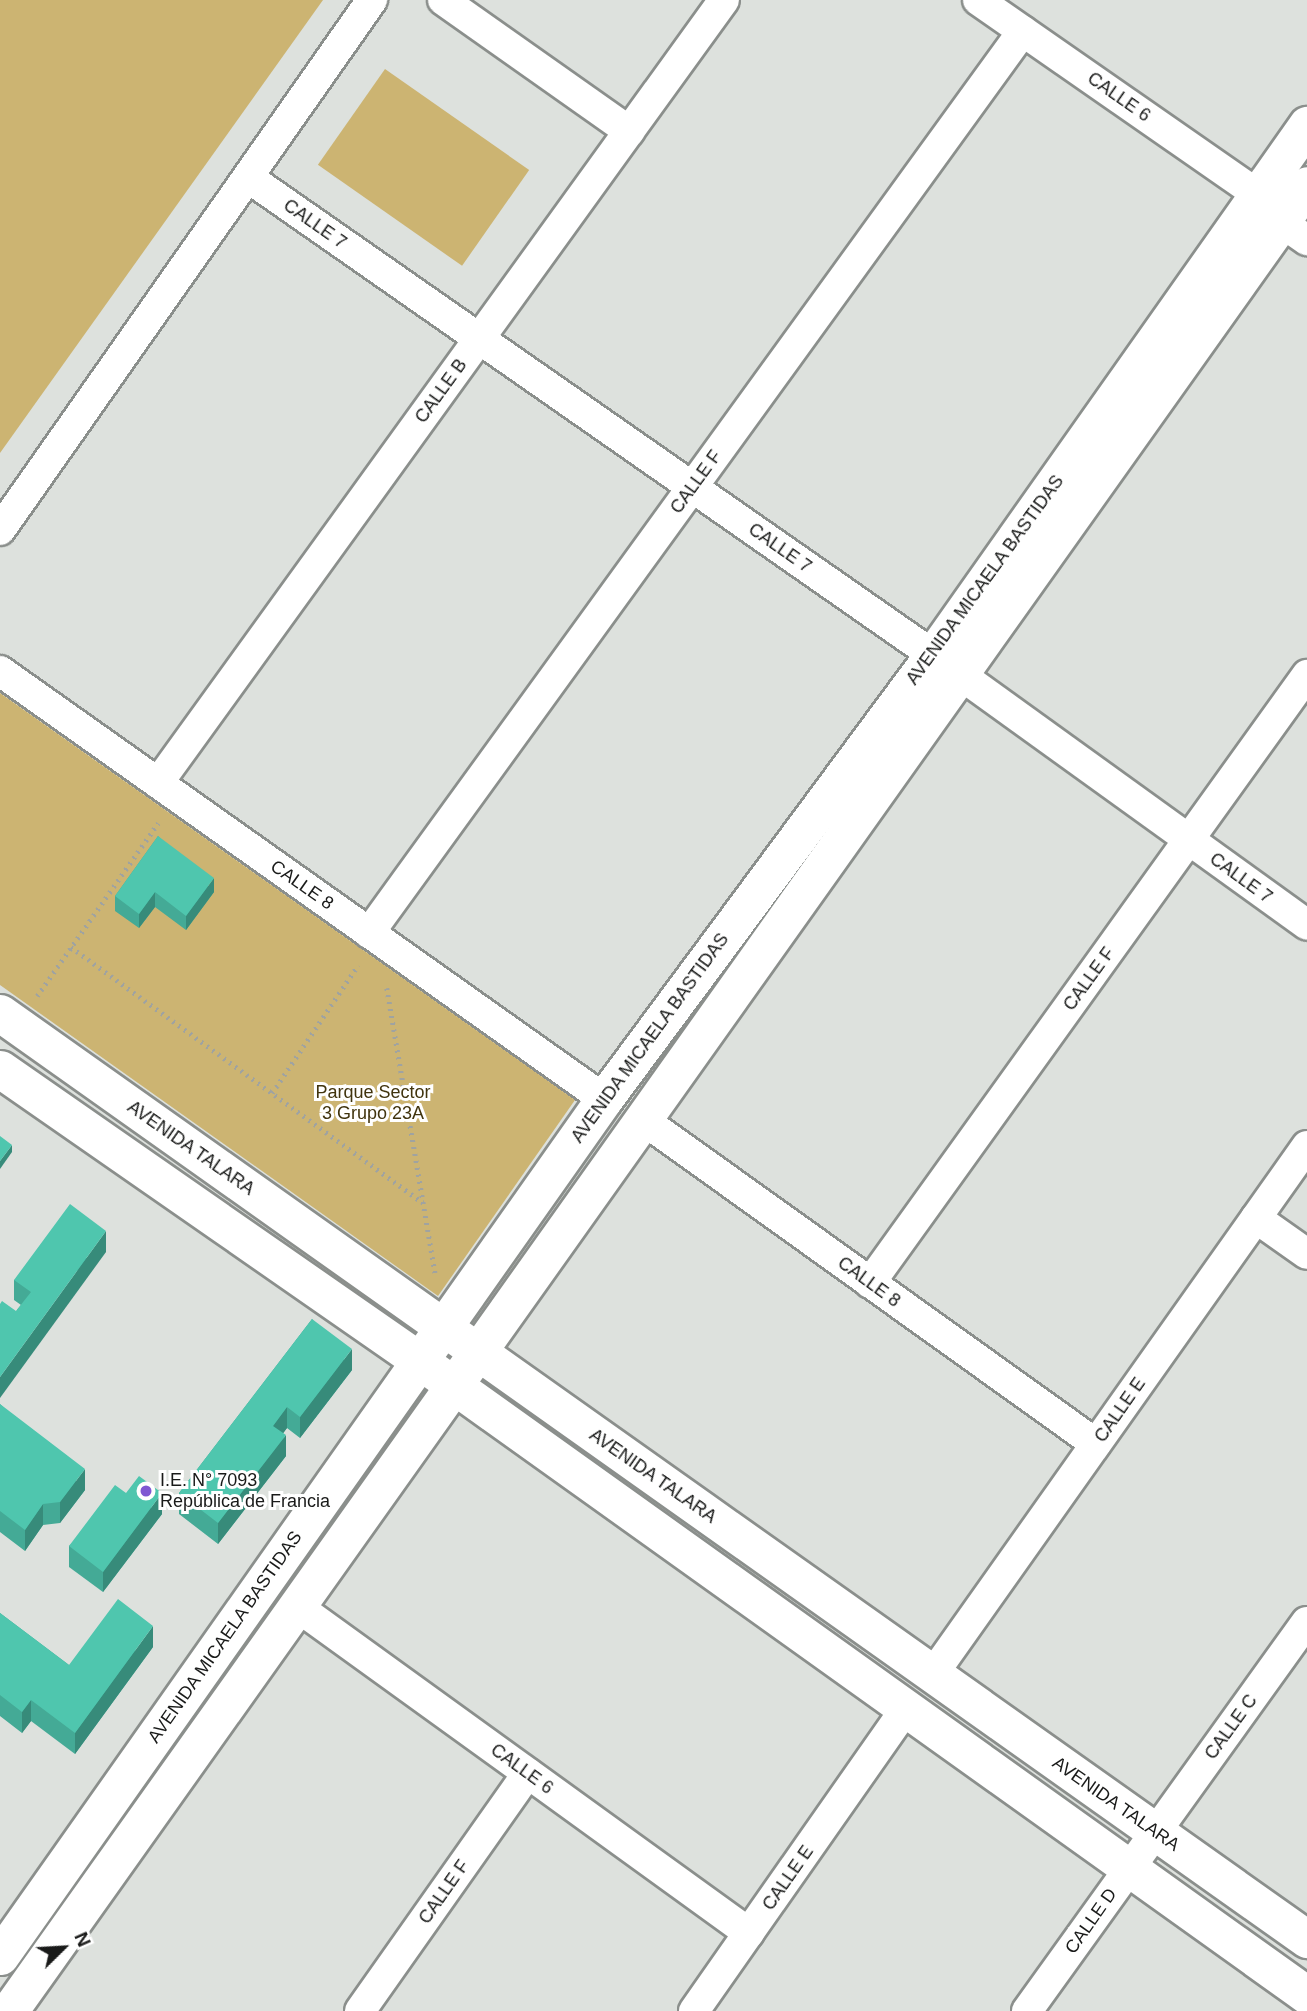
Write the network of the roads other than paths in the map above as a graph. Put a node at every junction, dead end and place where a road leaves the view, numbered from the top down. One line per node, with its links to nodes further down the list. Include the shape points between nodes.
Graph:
1 (372, 0): 8 (street)
2 (443, 0): 7 (street)
3 (724, 0): 7 (street, CALLE B)
4 (978, 0): 5 (street, CALLE 6)
5 (1023, 31): 10 (street, CALLE 6); 12 (street, CALLE F)
6 (1307, 125): 10 (street, AVENIDA MICAELA BASTIDAS)
7 (629, 131): 11 (street, CALLE B)
8 (249, 178): 11 (street, CALLE 7); 13 (street)
9 (1307, 185): 10 (street, AVENIDA MICAELA BASTIDAS)
10 (1282, 219): 14 (street, AVENIDA MICAELA BASTIDAS)
11 (479, 338): 12 (street, CALLE 7); 17 (street, CALLE B)
12 (692, 487): 14 (street, CALLE 7); 20 (street, CALLE F)
13 (0, 530)
14 (946, 664): 18 (street, CALLE 7); 23 (street, AVENIDA MICAELA BASTIDAS); 24 (street, AVENIDA MICAELA BASTIDAS)
15 (0, 671): 17 (street, CALLE 8)
16 (1307, 675): 18 (street, CALLE F)
17 (167, 790): 20 (street, CALLE 8)
18 (1188, 840): 19 (street, CALLE 7); 28 (street, CALLE F)
19 (1307, 925)
20 (369, 943): 23 (street, CALLE 8)
21 (9, 1019): 29 (street, AVENIDA TALARA)
22 (0, 1069): 31 (street)
23 (604, 1099): 29 (street, AVENIDA MICAELA BASTIDAS)
24 (642, 1119): 28 (street, CALLE 8); 30 (street, AVENIDA MICAELA BASTIDAS)
25 (1307, 1146): 26 (street, CALLE E)
26 (1256, 1218): 27 (street); 33 (street, CALLE E)
27 (1307, 1254)
28 (870, 1283): 33 (street, CALLE 8)
29 (443, 1327): 30 (street, AVENIDA TALARA); 31 (street, AVENIDA MICAELA BASTIDAS)
30 (477, 1351): 32 (street, AVENIDA MICAELA BASTIDAS); 36 (street, AVENIDA TALARA)
31 (420, 1361): 32 (street); 43 (street, AVENIDA MICAELA BASTIDAS)
32 (453, 1385): 34 (street, AVENIDA MICAELA BASTIDAS); 37 (street)
33 (1096, 1444): 36 (street, CALLE E)
34 (295, 1605): 38 (street, CALLE 6); 45 (street, AVENIDA MICAELA BASTIDAS)
35 (1307, 1622): 39 (street, CALLE C)
36 (933, 1674): 39 (street, AVENIDA TALARA)
37 (905, 1710): 40 (street); 41 (street, CALLE E)
38 (528, 1773): 41 (street, CALLE 6); 46 (street, CALLE F)
39 (1155, 1831): 40 (street, CALLE D); 42 (street, AVENIDA TALARA)
40 (1128, 1869): 44 (street); 48 (street, CALLE D)
41 (749, 1933): 47 (street, CALLE E)
42 (1307, 1939)
43 (0, 1956)
44 (1307, 1995)
45 (9, 2011)
46 (360, 2011)
47 (694, 2011)
48 (1027, 2011)

